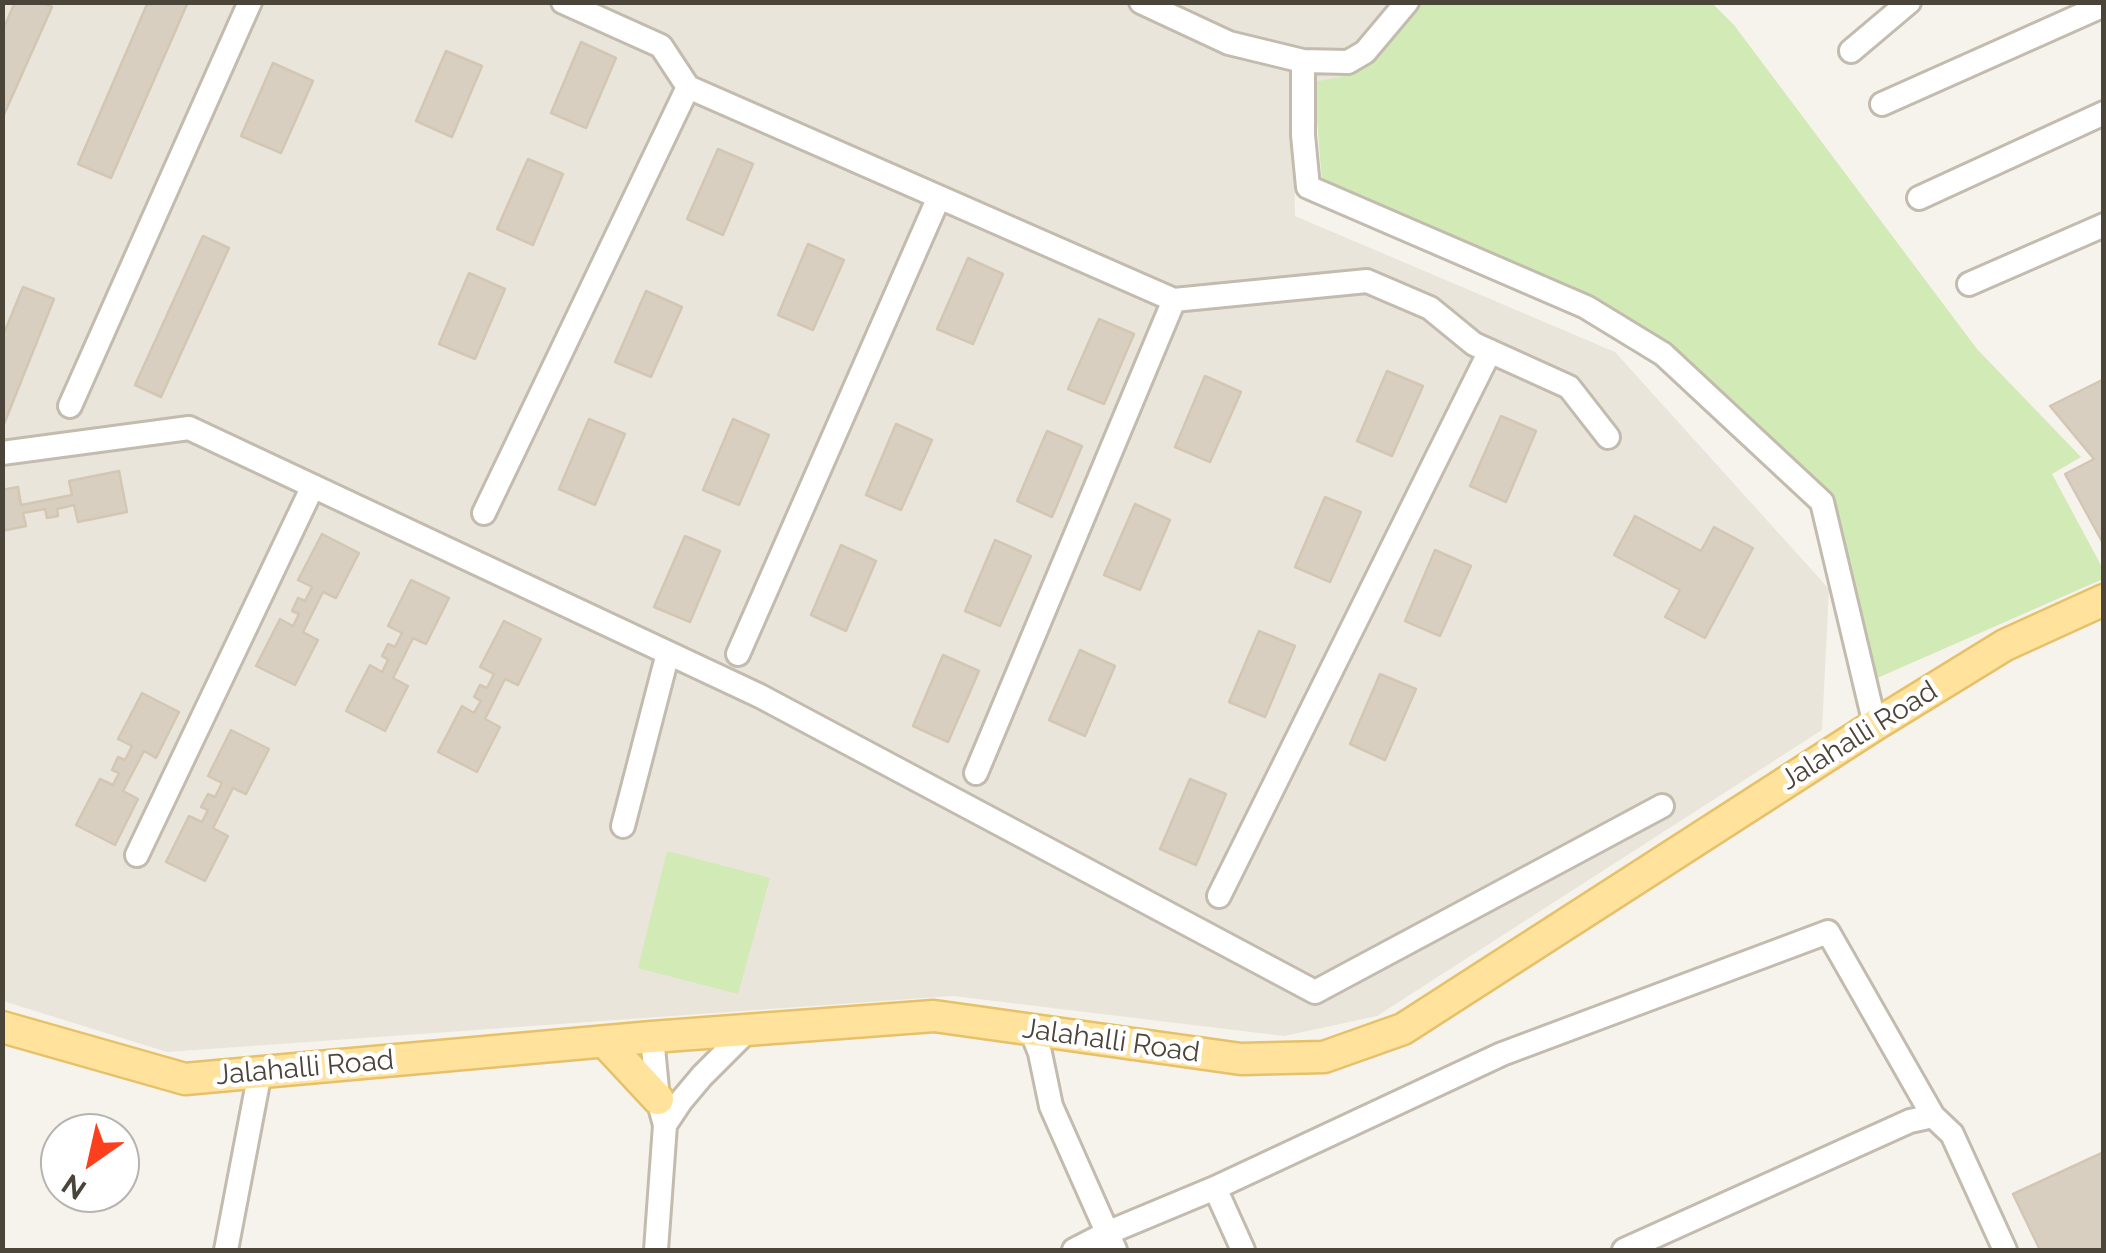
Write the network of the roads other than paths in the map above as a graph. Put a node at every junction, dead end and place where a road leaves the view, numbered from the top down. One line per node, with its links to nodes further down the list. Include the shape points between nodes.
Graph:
1 (250, 2): 18 (street)
2 (563, 2): 9 (street, via 661,46)
3 (1141, 2): 8 (street, via 1230,42)
4 (1407, 2): 8 (street, via 1365,52 1348,62)
5 (1909, 2): 7 (street)
6 (2104, 5): 10 (street)
7 (1850, 52)
8 (1303, 62): 26 (street, via 1308,188 1586,306 1663,354 1822,502)
9 (688, 88): 12 (street); 22 (street)
10 (1882, 104)
11 (2104, 112): 13 (street)
12 (939, 197): 16 (street); 25 (street)
13 (1920, 198)
14 (2104, 225): 15 (street)
15 (1969, 284)
16 (1174, 300): 17 (street, via 1368,281 1430,308); 27 (street)
17 (1490, 351): 19 (street, via 1569,386); 31 (street)
18 (70, 406)
19 (1608, 437)
20 (2, 453): 21 (street, via 189,428)
21 (312, 486): 24 (street); 30 (street)
22 (484, 512)
23 (2104, 600): 26 (main road, Jalahalli Road, via 2004,646)
24 (668, 653): 28 (street, via 1315,992); 29 (street)
25 (738, 654)
26 (1875, 725): 33 (main road, Jalahalli Road, via 1403,1028 1324,1057 1241,1060)
27 (976, 773)
28 (1662, 806)
29 (623, 826)
30 (138, 855)
31 (1219, 896)
32 (2, 1027): 37 (main road, Jalahalli Road, via 184,1079)
33 (1031, 1030): 34 (main road, Jalahalli Road, via 934,1016); 41 (street, via 1051,1106)
34 (748, 1031): 35 (main road, Jalahalli Road); 38 (street)
35 (652, 1037): 36 (main road, Jalahalli Road); 38 (street)
36 (605, 1042): 37 (main road, Jalahalli Road); 38 (main road)
37 (260, 1072): 42 (street)
38 (662, 1112): 43 (street)
39 (1933, 1116): 40 (street, via 1828,932 1502,1054); 46 (street); 47 (street, via 1952,1134)
40 (1215, 1188): 41 (street); 45 (street)
41 (1111, 1242): 44 (street)
42 (226, 1250)
43 (656, 1250)
44 (1074, 1250)
45 (1243, 1250)
46 (1624, 1250)
47 (2006, 1250)

